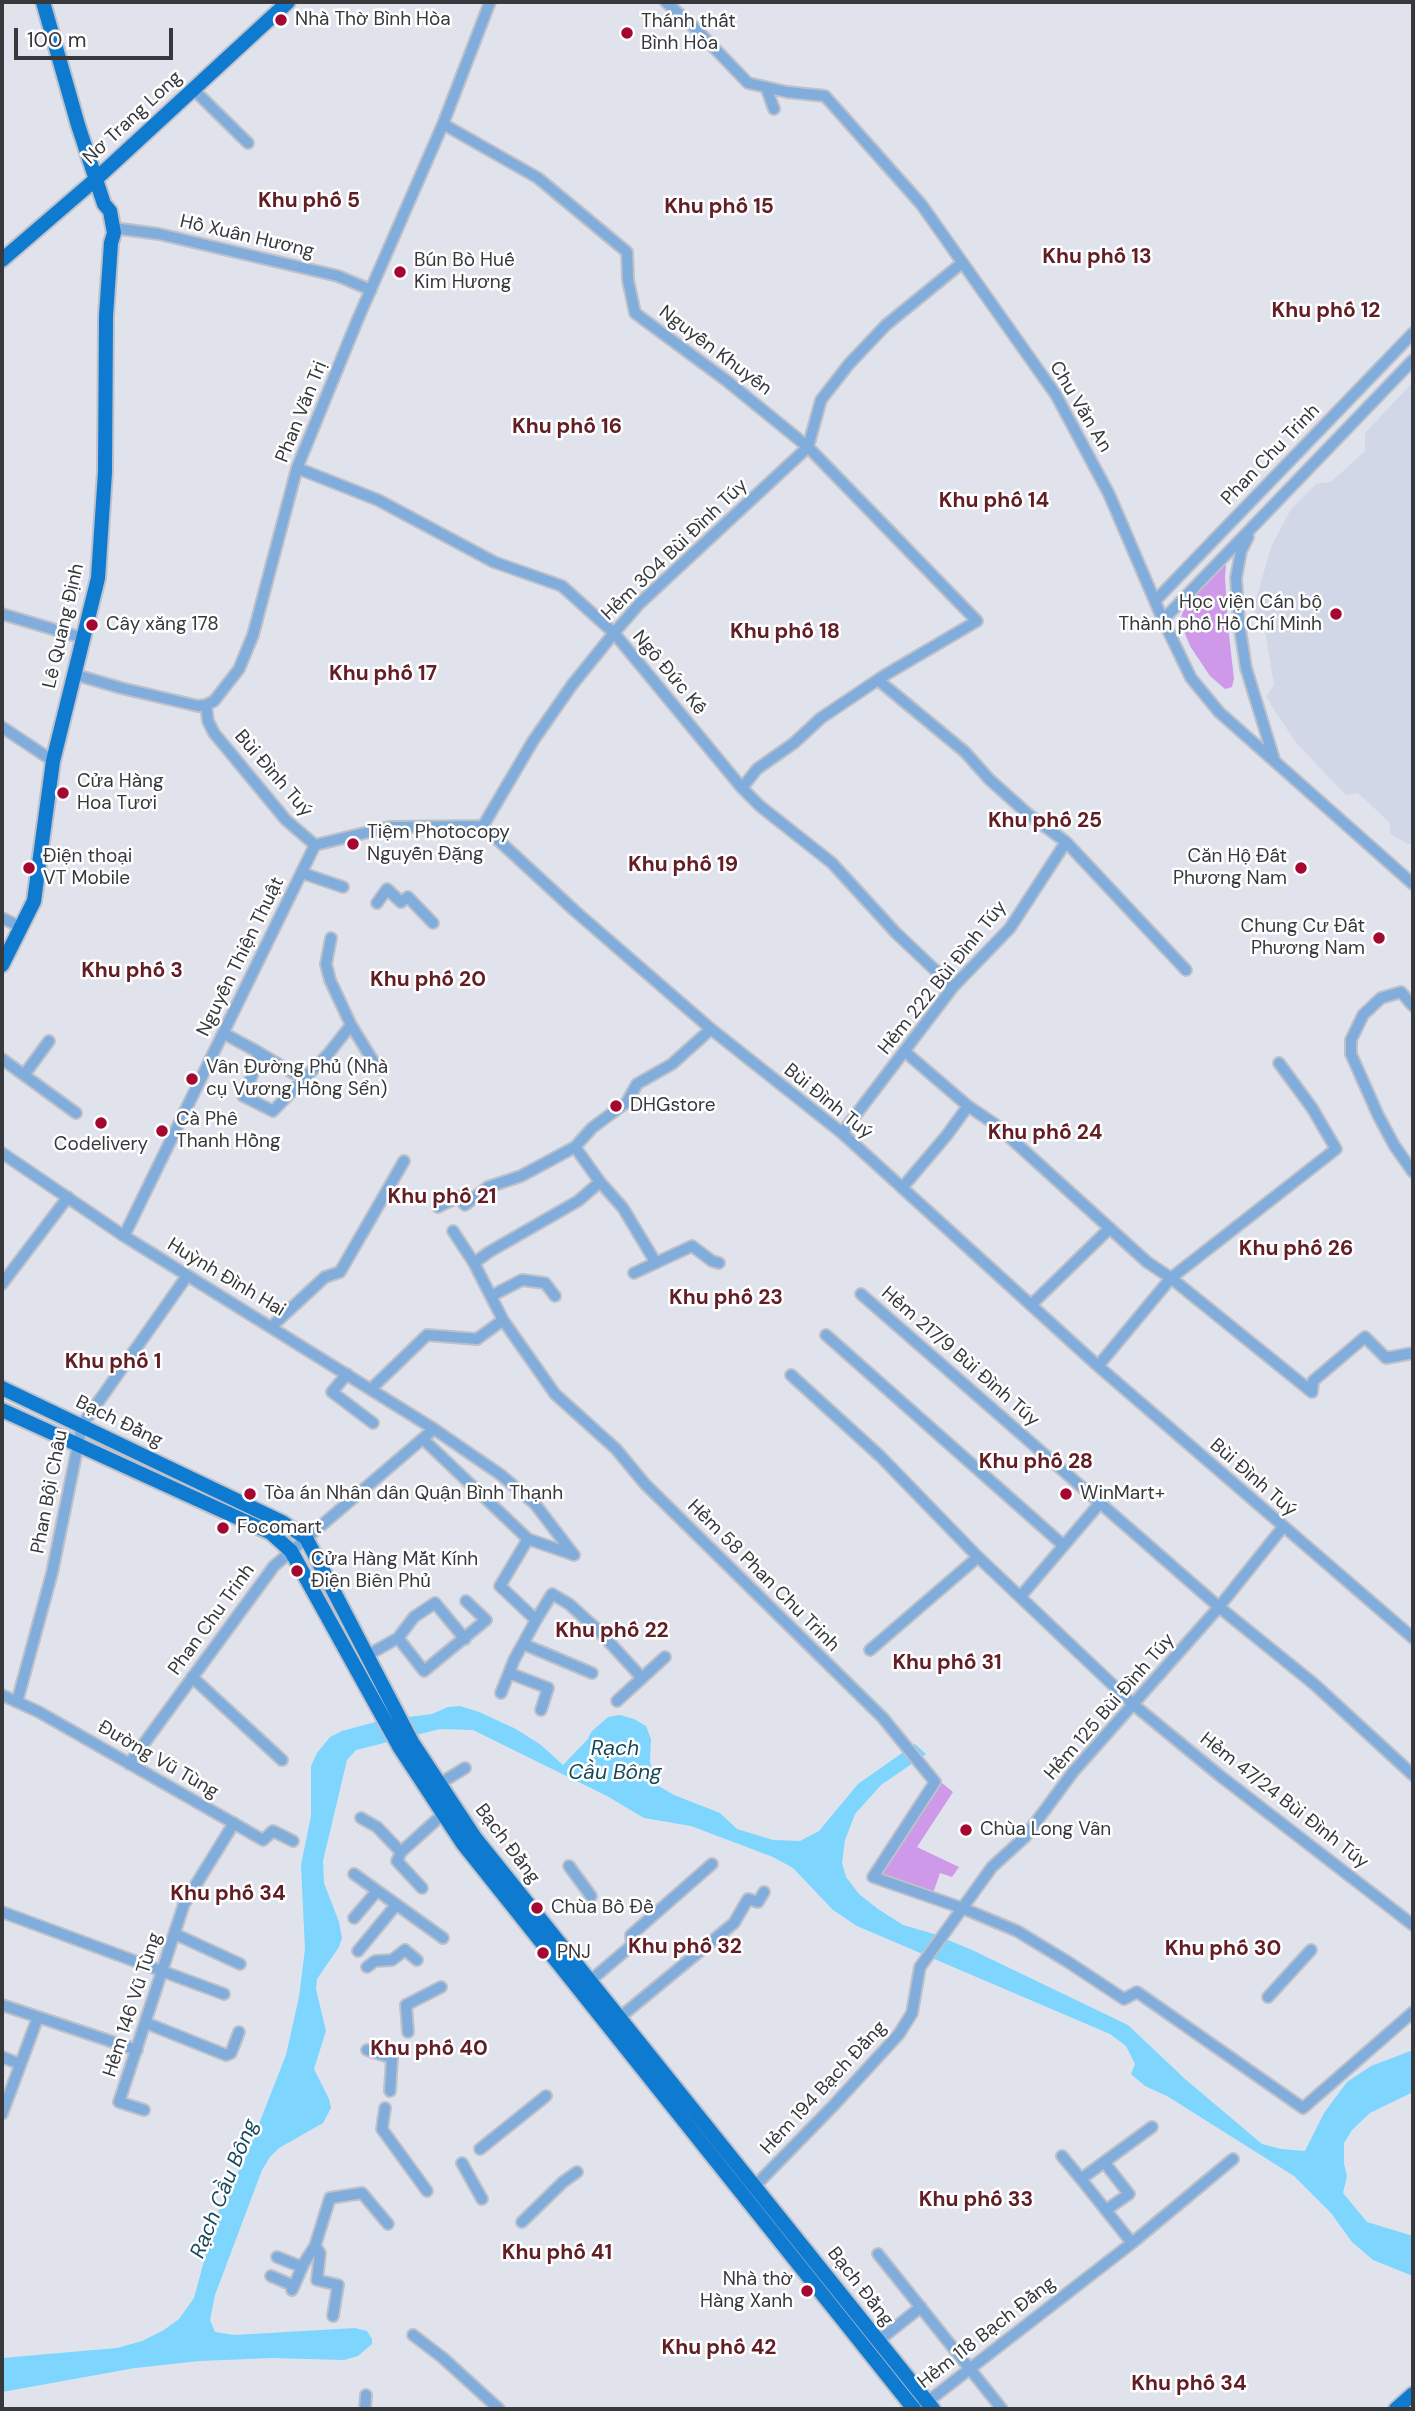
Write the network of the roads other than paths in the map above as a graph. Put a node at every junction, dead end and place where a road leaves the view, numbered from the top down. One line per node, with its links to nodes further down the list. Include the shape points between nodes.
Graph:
1 (43, 2): 10 (main road, Lê Quang Định)
2 (288, 2): 6 (main road, Nơ Trang Long)
3 (490, 2): 8 (street, Phan Văn Trị)
4 (666, 2): 5 (street, Chu Văn An, via 748,83)
5 (766, 87): 7 (street); 13 (street, Chu Văn An, via 825,96 921,204)
6 (193, 89): 9 (street); 10 (main road, Nơ Trang Long)
7 (774, 109)
8 (443, 124): 14 (street, Phan Văn Trị); 18 (street, Nguyễn Khuyến, via 538,178 627,252 635,313)
9 (248, 144)
10 (96, 179): 11 (main road, Lê Quang Định, via 106,233); 12 (main road, Nơ Trang Long)
11 (112, 236): 14 (street, Hồ Xuân Hương, via 159,234 338,276); 26 (main road, Lê Quang Định, via 99,578)
12 (2, 260)
13 (962, 263): 18 (street, via 886,325 849,364 821,400); 22 (street, Chu Văn An, via 1055,395 1109,494)
14 (371, 290): 20 (street, Phan Văn Trị)
15 (1413, 333): 17 (street, Phan Chu Trinh)
16 (1413, 360): 19 (street, Phan Chu Trinh)
17 (1316, 434): 19 (street); 22 (street, Phan Chu Trinh)
18 (808, 447): 25 (street, Hẻm 304 Bùi Đình Túy, via 640,603); 28 (street, Nguyễn Khuyến, via 976,621)
19 (1329, 447): 21 (street, Phan Chu Trinh)
20 (298, 468): 25 (street, Ngô Đức Kế, via 378,500 494,562 562,586); 29 (street, Phan Văn Trị, via 245,656 222,694)
21 (1253, 527): 24 (street, Phan Chu Trinh); 32 (street, Phan Chu Trinh, via 1241,551 1236,578 1239,623 1245,668)
22 (1155, 601): 24 (street, Chu Văn An)
23 (2, 614): 26 (street)
24 (1163, 620): 32 (street, Chu Văn An, via 1191,678 1219,712)
25 (614, 633): 33 (street, Ngô Đức Kế); 34 (street, Hẻm 304 Bùi Đình Túy, via 533,741)
26 (83, 638): 27 (main road, Lê Quang Định)
27 (73, 674): 29 (street, via 156,697); 31 (main road, Lê Quang Định)
28 (878, 680): 33 (street, via 821,718 757,769); 35 (street, via 965,752 1028,814)
29 (206, 705): 36 (street, Bùi Đình Tuý, via 214,733 286,820)
30 (2, 727): 31 (street)
31 (53, 761): 43 (main road, Lê Quang Định, via 34,901)
32 (1275, 761): 38 (street, Chu Văn An)
33 (742, 788): 47 (street, Ngô Đức Kế, via 832,863)
34 (483, 826): 36 (street, Bùi Đình Tuý, via 389,827); 50 (street, Bùi Đình Tuý)
35 (1066, 842): 46 (street); 47 (street, Hẻm 222 Bùi Đình Túy, via 1010,928)
36 (315, 845): 37 (street, Nguyễn Thiện Thuật)
37 (302, 873): 39 (street); 51 (street, Nguyễn Thiện Thuật)
38 (1413, 884)
39 (343, 887)
40 (377, 903): 42 (street, via 387,889 401,902 408,897)
41 (2, 918): 43 (street)
42 (433, 923)
43 (21, 927): 45 (main road, Lê Quang Định)
44 (331, 938): 49 (street, via 326,964)
45 (2, 964)
46 (1186, 970)
47 (953, 987): 53 (street, Hẻm 222 Bùi Đình Túy)
48 (1413, 1006): 66 (street, via 1401,992 1381,998 1363,1015 1351,1040 1351,1054 1378,1115)
49 (351, 1025): 54 (street, via 273,1111 243,1096); 57 (street)
50 (711, 1029): 62 (street, Bùi Đình Tuý); 63 (street, via 671,1064 637,1084 627,1102)
51 (223, 1033): 54 (street); 73 (street, Nguyễn Thiện Thuật)
52 (49, 1041): 59 (street)
53 (904, 1051): 60 (street); 62 (street, Hẻm 222 Bùi Đình Túy)
54 (258, 1052): 58 (street)
55 (2, 1059): 59 (street)
56 (1279, 1063): 79 (street, via 1336,1149)
57 (378, 1069)
58 (293, 1073)
59 (24, 1076): 61 (street)
60 (968, 1106): 68 (street); 71 (street, via 996,1125)
61 (76, 1113)
62 (842, 1133): 68 (street, Bùi Đình Tuý)
63 (575, 1147): 67 (street); 70 (street, via 521,1176 488,1187 465,1205 458,1197)
64 (2, 1153): 69 (street, Huỳnh Đình Hai)
65 (404, 1161): 86 (street, via 340,1272 325,1277)
66 (1413, 1172)
67 (600, 1182): 74 (street, via 578,1201); 76 (street, via 623,1208)
68 (902, 1188): 84 (street, Bùi Đình Tuý)
69 (68, 1197): 73 (street, Huỳnh Đình Hai); 80 (street)
70 (438, 1207)
71 (1110, 1228): 79 (street); 84 (street)
72 (453, 1231): 74 (street, Hẻm 58 Phan Chu Trinh)
73 (124, 1236): 78 (street, Huỳnh Đình Hai)
74 (474, 1263): 82 (street, Hẻm 58 Phan Chu Trinh)
75 (719, 1263): 76 (street, via 692,1246)
76 (656, 1264): 77 (street)
77 (634, 1273)
78 (187, 1276): 86 (street, Huỳnh Đình Hai); 96 (street, Phan Bội Châu)
79 (1171, 1278): 88 (street, via 1312,1392 1313,1381 1365,1337 1387,1359); 89 (street)
80 (2, 1284)
81 (861, 1294): 100 (street, Hẻm 217/9 Bùi Đình Túy)
82 (491, 1297): 83 (street, via 522,1280 545,1283); 85 (street, Hẻm 58 Phan Chu Trinh)
83 (555, 1297)
84 (1031, 1305): 89 (street, Bùi Đình Tuý)
85 (503, 1320): 93 (street, via 477,1339 427,1335); 148 (street, Hẻm 58 Phan Chu Trinh, via 555,1394 616,1448 645,1484 889,1726 935,1782 873,1877)
86 (272, 1326): 90 (street, Huỳnh Đình Hai)
87 (826, 1335): 104 (street)
88 (1413, 1353)
89 (1098, 1366): 101 (street, Bùi Đình Tuý)
90 (347, 1374): 93 (street, Huỳnh Đình Hai); 95 (street, via 332,1392)
91 (791, 1374): 106 (street, Hẻm 47/24 Bùi Đình Túy)
92 (2, 1388): 96 (main road, Bạch Đằng)
93 (371, 1389): 97 (street, Huỳnh Đình Hai)
94 (2, 1410): 99 (main road, Bạch Đằng)
95 (373, 1423)
96 (82, 1425): 99 (street, Phan Bội Châu); 102 (main road, Bạch Đằng)
97 (434, 1429): 98 (street, Phan Chu Trinh); 103 (street, Huỳnh Đình Hai, via 522,1491 575,1555)
98 (423, 1439): 102 (street, Phan Chu Trinh); 103 (street)
99 (76, 1446): 105 (main road, Bạch Đằng, via 271,1533); 124 (street, Phan Bội Châu, via 52,1573)
100 (1100, 1503): 104 (street); 109 (street, Hẻm 217/9 Bùi Đình Túy)
101 (1283, 1527): 109 (street, Hẻm 125 Bùi Đình Túy); 112 (street, Bùi Đình Tuý)
102 (306, 1538): 105 (street, Phan Chu Trinh); 116 (main road, Bạch Đằng)
103 (528, 1539): 110 (street, via 500,1586)
104 (1063, 1545): 107 (street)
105 (291, 1551): 120 (street, Phan Chu Trinh, via 274,1566); 127 (main road, Bạch Đằng)
106 (978, 1557): 107 (street, Hẻm 47/24 Bùi Đình Túy); 115 (street)
107 (1020, 1597): 126 (street, Hẻm 47/24 Bùi Đình Túy)
108 (466, 1601): 113 (street, via 486,1620)
109 (1219, 1607): 126 (street, Hẻm 125 Bùi Đình Túy); 133 (street, Hẻm 217/9 Bùi Đình Túy)
110 (536, 1620): 114 (street); 121 (street, via 552,1594 600,1632)
111 (398, 1638): 113 (street, via 424,1671); 113 (street, via 414,1617 435,1603); 116 (street)
112 (1413, 1638)
113 (465, 1639)
114 (523, 1644): 118 (street); 119 (street)
115 (870, 1650)
116 (366, 1656): 127 (main road, Bạch Đằng)
117 (665, 1657): 121 (street)
118 (509, 1673): 122 (street); 128 (street, via 548,1688)
119 (592, 1673)
120 (192, 1677): 130 (street); 131 (street, Phan Chu Trinh)
121 (642, 1678): 125 (street)
122 (501, 1693)
123 (2, 1695): 124 (street, Đường Vũ Tùng)
124 (17, 1702): 131 (street, Đường Vũ Tùng)
125 (617, 1702)
126 (1134, 1705): 148 (street, Hẻm 125 Bùi Đình Túy, via 1073,1773 1025,1837 992,1867); 151 (street, Hẻm 47/24 Bùi Đình Túy)
127 (387, 1710): 129 (main road, Bạch Đằng)
128 (541, 1710)
129 (406, 1745): 134 (main road, Bạch Đằng); 135 (main road, Bạch Đằng)
130 (282, 1760)
131 (129, 1764): 137 (street, Đường Vũ Tùng)
132 (465, 1768): 134 (street)
133 (1413, 1775)
134 (439, 1784): 161 (main road, Bạch Đằng, via 476,1839)
135 (443, 1814): 139 (street); 168 (main road, Bạch Đằng)
136 (361, 1818): 139 (street)
137 (234, 1824): 138 (street, Đường Vũ Tùng, via 263,1840 273,1831); 152 (street, Hẻm 146 Vũ Tùng, via 184,1904)
138 (293, 1841)
139 (401, 1852): 143 (street, via 397,1861)
140 (712, 1864): 161 (street, via 631,1935 632,1945)
141 (569, 1867): 146 (street)
142 (354, 1874): 144 (street)
143 (422, 1888)
144 (377, 1891): 147 (street); 150 (street)
145 (764, 1892): 168 (street, via 758,1902 748,1899 734,1923)
146 (592, 1896)
147 (396, 1905): 153 (street); 155 (street)
148 (962, 1908): 159 (street, Hẻm 125 Bùi Đình Túy); 166 (street, via 1017,1931 1124,1999 1137,1992 1303,2108)
149 (2, 1912): 160 (street)
150 (354, 1918)
151 (1413, 1924)
152 (174, 1934): 157 (street); 160 (street, Hẻm 146 Vũ Tùng)
153 (443, 1938)
154 (1311, 1950): 164 (street)
155 (358, 1951)
156 (417, 1960): 158 (street, via 405,1950 393,1961 375,1961)
157 (240, 1964)
158 (368, 1967)
159 (920, 1967): 189 (street, Hẻm 194 Bạch Đằng, via 912,2013 899,2034)
160 (162, 1972): 163 (street); 169 (street, Hẻm 146 Vũ Tùng)
161 (590, 1981): 168 (main road, Bạch Đằng)
162 (441, 1987): 171 (street, via 406,2005)
163 (224, 1994)
164 (1268, 1997)
165 (2, 2005): 167 (street)
166 (1413, 2012)
167 (38, 2017): 172 (street); 175 (street)
168 (613, 2022): 189 (main road, Bạch Đằng); 191 (main road, Bạch Đằng)
169 (146, 2023): 170 (street, via 226,2055); 172 (street, Hẻm 146 Vũ Tùng)
170 (239, 2032)
171 (408, 2032)
172 (137, 2050): 179 (street, Hẻm 146 Vũ Tùng, via 119,2102)
173 (367, 2050): 176 (street, via 392,2057)
174 (2, 2057): 175 (street)
175 (20, 2064): 180 (street)
176 (390, 2091)
177 (546, 2096): 182 (street)
178 (385, 2108): 190 (street, via 382,2129)
179 (144, 2110)
180 (2, 2114)
181 (1152, 2127): 185 (street)
182 (480, 2149)
183 (1062, 2156): 188 (street)
184 (1233, 2159): 196 (street, Hẻm 118 Bạch Đằng)
185 (1104, 2162): 188 (street); 193 (street, via 1129,2194)
186 (462, 2163): 192 (street)
187 (577, 2172): 194 (street)
188 (1081, 2179): 193 (street)
189 (754, 2187): 191 (main road); 205 (main road, Bạch Đằng)
190 (427, 2191)
191 (743, 2197): 209 (main road, Bạch Đằng)
192 (482, 2199)
193 (1106, 2210): 196 (street)
194 (522, 2222)
195 (388, 2224): 197 (street, via 362,2193 330,2198)
196 (1132, 2243): 206 (street, Hẻm 118 Bạch Đằng)
197 (315, 2246): 200 (street); 203 (street, via 320,2253 317,2280 338,2285)
198 (878, 2253): 202 (street)
199 (277, 2257): 200 (street)
200 (302, 2267): 201 (street, via 293,2288)
201 (271, 2276)
202 (921, 2307): 205 (street); 206 (street)
203 (333, 2316)
204 (413, 2335): 211 (street)
205 (878, 2341): 209 (main road, Bạch Đằng)
206 (970, 2369): 209 (street, Hẻm 118 Bạch Đằng); 212 (street)
207 (1413, 2394): 213 (main road)
208 (366, 2395): 210 (street)
209 (923, 2407)
210 (365, 2409)
211 (499, 2409)
212 (1002, 2409)
213 (1396, 2409)

